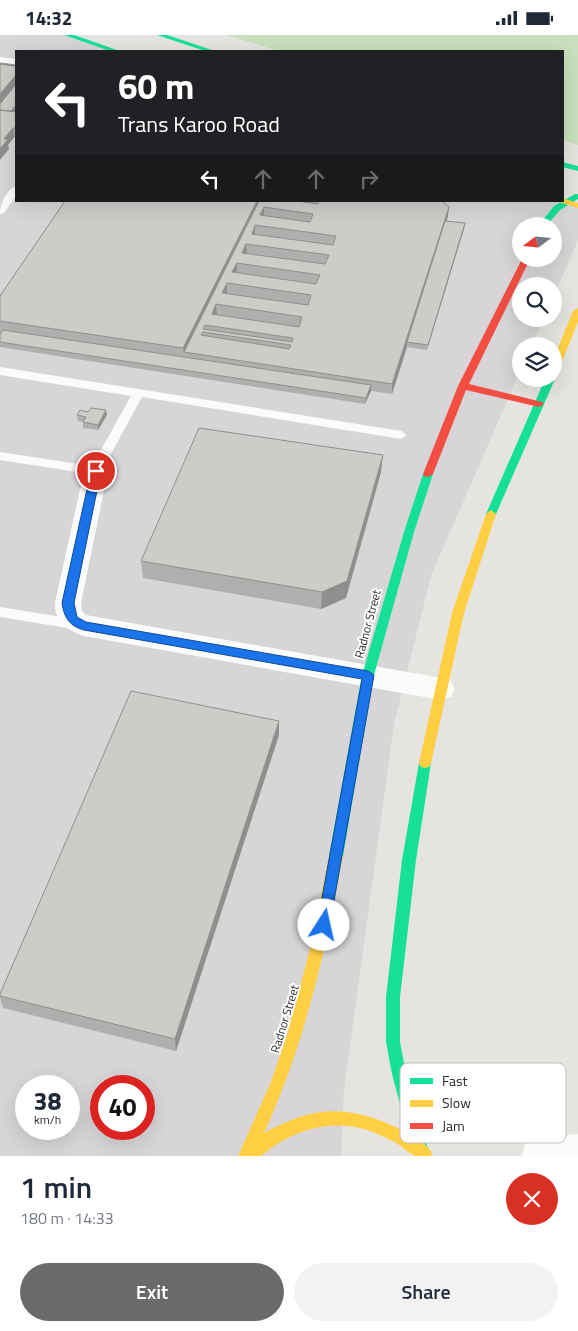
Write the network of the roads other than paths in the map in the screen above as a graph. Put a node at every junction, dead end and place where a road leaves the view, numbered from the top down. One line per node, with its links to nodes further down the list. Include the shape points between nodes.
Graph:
1 (67, 35): 3 (street)
2 (160, 35): 4 (street)
3 (113, 50)
4 (208, 50)
5 (0, 60): 6 (lane)
6 (15, 62)
7 (564, 165): 8 (street)
8 (578, 169)
9 (15, 190): 14 (lane)
10 (578, 196): 11 (street)
11 (564, 201): 13 (street)
12 (563, 202): 15 (street)
13 (578, 206)
14 (0, 211)
15 (546, 217)
16 (522, 267): 20 (street, Radnor Street)
17 (578, 311): 18 (street)
18 (562, 350)
19 (0, 371): 22 (lane)
20 (463, 386): 23 (street); 29 (street, Radnor Street, via 434,457 409,532)
21 (546, 387): 23 (street)
22 (138, 393): 24 (lane); 26 (lane)
23 (539, 404): 30 (street, via 487,523 458,613)
24 (401, 435)
25 (0, 456): 26 (lane)
26 (96, 471): 28 (street, via 68,603 69,615)
27 (0, 612): 28 (lane)
28 (84, 626): 29 (street)
29 (368, 675): 30 (street); 36 (street, Radnor Street, via 324,925 310,983 287,1059)
30 (442, 689): 31 (street, via 420,786 393,997 393,1042)
31 (400, 1077)
32 (400, 1136): 36 (street, via 361,1119 329,1117 297,1123 269,1138)
33 (410, 1143): 34 (street)
34 (423, 1152)
35 (578, 1152): 37 (street)
36 (247, 1156)
37 (539, 1156)

